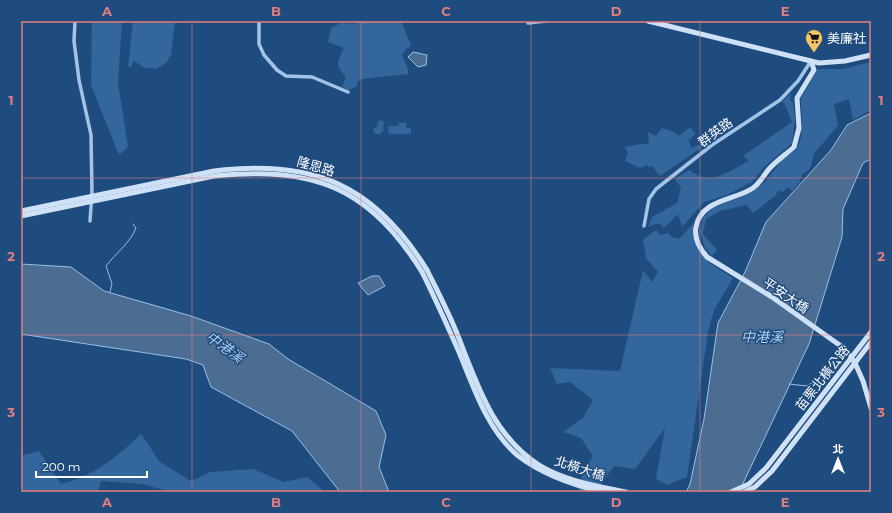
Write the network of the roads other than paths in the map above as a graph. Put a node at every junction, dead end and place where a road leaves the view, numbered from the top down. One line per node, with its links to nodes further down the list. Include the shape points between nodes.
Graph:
1 (75, 21): 11 (street, via 74,41 79,80 91,135)
2 (259, 21): 8 (street, via 259,44 264,55 277,70 286,76 312,77)
3 (546, 21): 5 (street)
4 (648, 21): 7 (main road)
5 (528, 24)
6 (871, 55): 7 (main road, via 845,61)
7 (811, 61): 12 (street, 群英路, via 798,81 780,100 712,145 656,189 649,199); 16 (main road, 平安大橋, via 814,70 797,98 799,128 794,147 780,158 763,180 753,188 711,205 699,216 696,230 704,254 772,297 845,349)
8 (348, 92)
9 (21, 211): 13 (main road, 隆恩路, bridge, via 214,171 285,168 326,178 365,199 393,223 411,245)
10 (21, 216): 13 (main road, 隆恩路, bridge, via 214,176 248,173 284,174 324,184 363,204 389,227)
11 (90, 221)
12 (644, 226)
13 (424, 271): 19 (main road, 隆恩路)
14 (871, 332): 16 (main road, 苗栗北橫公路)
15 (871, 342): 17 (main road, 苗栗北橫公路)
16 (852, 358): 17 (main road, 平安大橋); 21 (main road, 苗栗北橫公路)
17 (855, 363): 18 (main road, 平安大橋); 21 (main road, 苗栗北橫公路)
18 (869, 393): 20 (main road, 平安大橋)
19 (483, 403): 22 (main road, 北橫大橋, via 501,437 517,454 558,480); 23 (main road, 北橫大橋, via 504,434 539,465 575,480)
20 (871, 408)
21 (792, 440): 24 (main road, via 749,484); 25 (main road, via 772,471 755,487)
22 (603, 492)
23 (626, 492)
24 (731, 492)
25 (744, 492)

